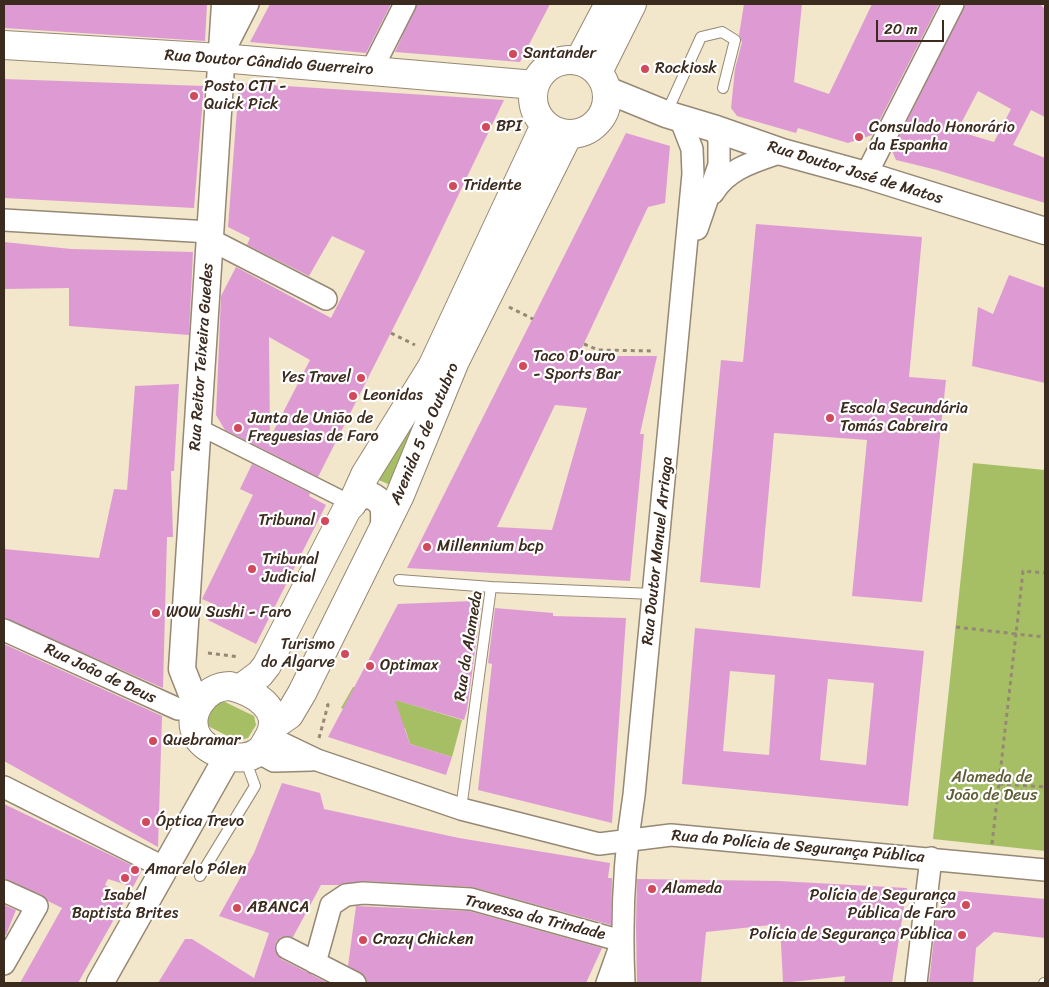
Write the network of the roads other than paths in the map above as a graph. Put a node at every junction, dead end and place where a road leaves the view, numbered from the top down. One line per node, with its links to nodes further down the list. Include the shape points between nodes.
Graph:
1 (225, 4): 8 (street, Rua Reitor Teixeira Guedes)
2 (248, 4): 8 (street)
3 (406, 4): 9 (street)
4 (609, 4): 10 (main road)
5 (632, 4): 10 (main road)
6 (953, 4): 18 (street)
7 (4, 45): 8 (main road, Rua Doutor Cândido Guerreiro)
8 (221, 58): 9 (main road, Rua Doutor Cândido Guerreiro); 22 (street, Rua Reitor Teixeira Guedes)
9 (371, 70): 11 (main road, Rua Doutor Cândido Guerreiro)
10 (597, 83): 11 (main road, via 558,62 547,68); 13 (street, Rua Doutor José de Matos, via 642,115); 15 (main road, via 600,120 580,133)
11 (535, 85): 15 (main road, via 534,109)
12 (723, 88): 13 (lane, via 734,40 722,32 700,37)
13 (673, 116): 14 (street, Rua Doutor José de Matos); 17 (street, Rua Doutor Manuel Arriaga, via 692,149)
14 (712, 127): 16 (street, Rua Doutor José de Matos); 17 (street, Rua Doutor Manuel Arriaga, via 701,141); 19 (street, Rua Doutor Manuel Arriaga, via 719,141 719,165)
15 (556, 130): 26 (main road, Avenida 5 de Outubro, via 432,367 365,475); 27 (main road, Avenida 5 de Outubro)
16 (782, 152): 18 (street, Rua Doutor José de Matos); 19 (street, Rua Doutor Manuel Arriaga, via 745,165 719,183)
17 (693, 174): 23 (street, Rua Doutor Manuel Arriaga)
18 (866, 176): 21 (street, Rua Doutor José de Matos)
19 (704, 208): 23 (street, Rua Doutor Manuel Arriaga)
20 (4, 220): 22 (street)
21 (1045, 231)
22 (209, 236): 24 (street); 25 (street, Rua Reitor Teixeira Guedes)
23 (686, 262): 30 (street, Rua Doutor Manuel Arriaga)
24 (326, 299)
25 (197, 426): 26 (street); 33 (street, Rua Reitor Teixeira Guedes, via 182,669)
26 (352, 504): 27 (street, via 368,494 380,500 384,507); 32 (main road, Avenida 5 de Outubro, via 265,668)
27 (384, 528): 34 (main road, Avenida 5 de Outubro, via 296,704 285,718)
28 (399, 580): 29 (lane)
29 (491, 587): 30 (lane, Rua da Alameda); 36 (lane, Rua da Alameda)
30 (653, 594): 37 (street, Rua Doutor Manuel Arriaga)
31 (4, 630): 33 (street, Rua João de Deus)
32 (240, 689): 33 (main road, via 230,686 216,688); 34 (main road, via 268,706)
33 (187, 708): 34 (main road, via 194,718 196,735)
34 (247, 746): 36 (street, Rua da Polícia de Segurança Pública, via 274,761 317,760); 39 (street, via 208,788); 41 (lane, via 255,786)
35 (4, 787): 39 (street)
36 (461, 810): 37 (street, Rua da Polícia de Segurança Pública, via 599,844)
37 (627, 840): 38 (street, Rua da Polícia de Segurança Pública, via 671,836); 43 (street, Rua Doutor Manuel Arriaga)
38 (931, 858): 40 (street, Rua da Polícia de Segurança Pública); 51 (street)
39 (165, 868): 47 (street)
40 (1045, 870)
41 (200, 876)
42 (4, 891): 46 (street, via 37,906)
43 (622, 941): 45 (street, Travessa da Trindade, via 471,899 363,893 346,895 331,905); 49 (street); 50 (street)
44 (287, 948): 45 (street)
45 (315, 963): 48 (street)
46 (4, 964)
47 (100, 983)
48 (354, 983)
49 (607, 983)
50 (624, 983)
51 (916, 983)

